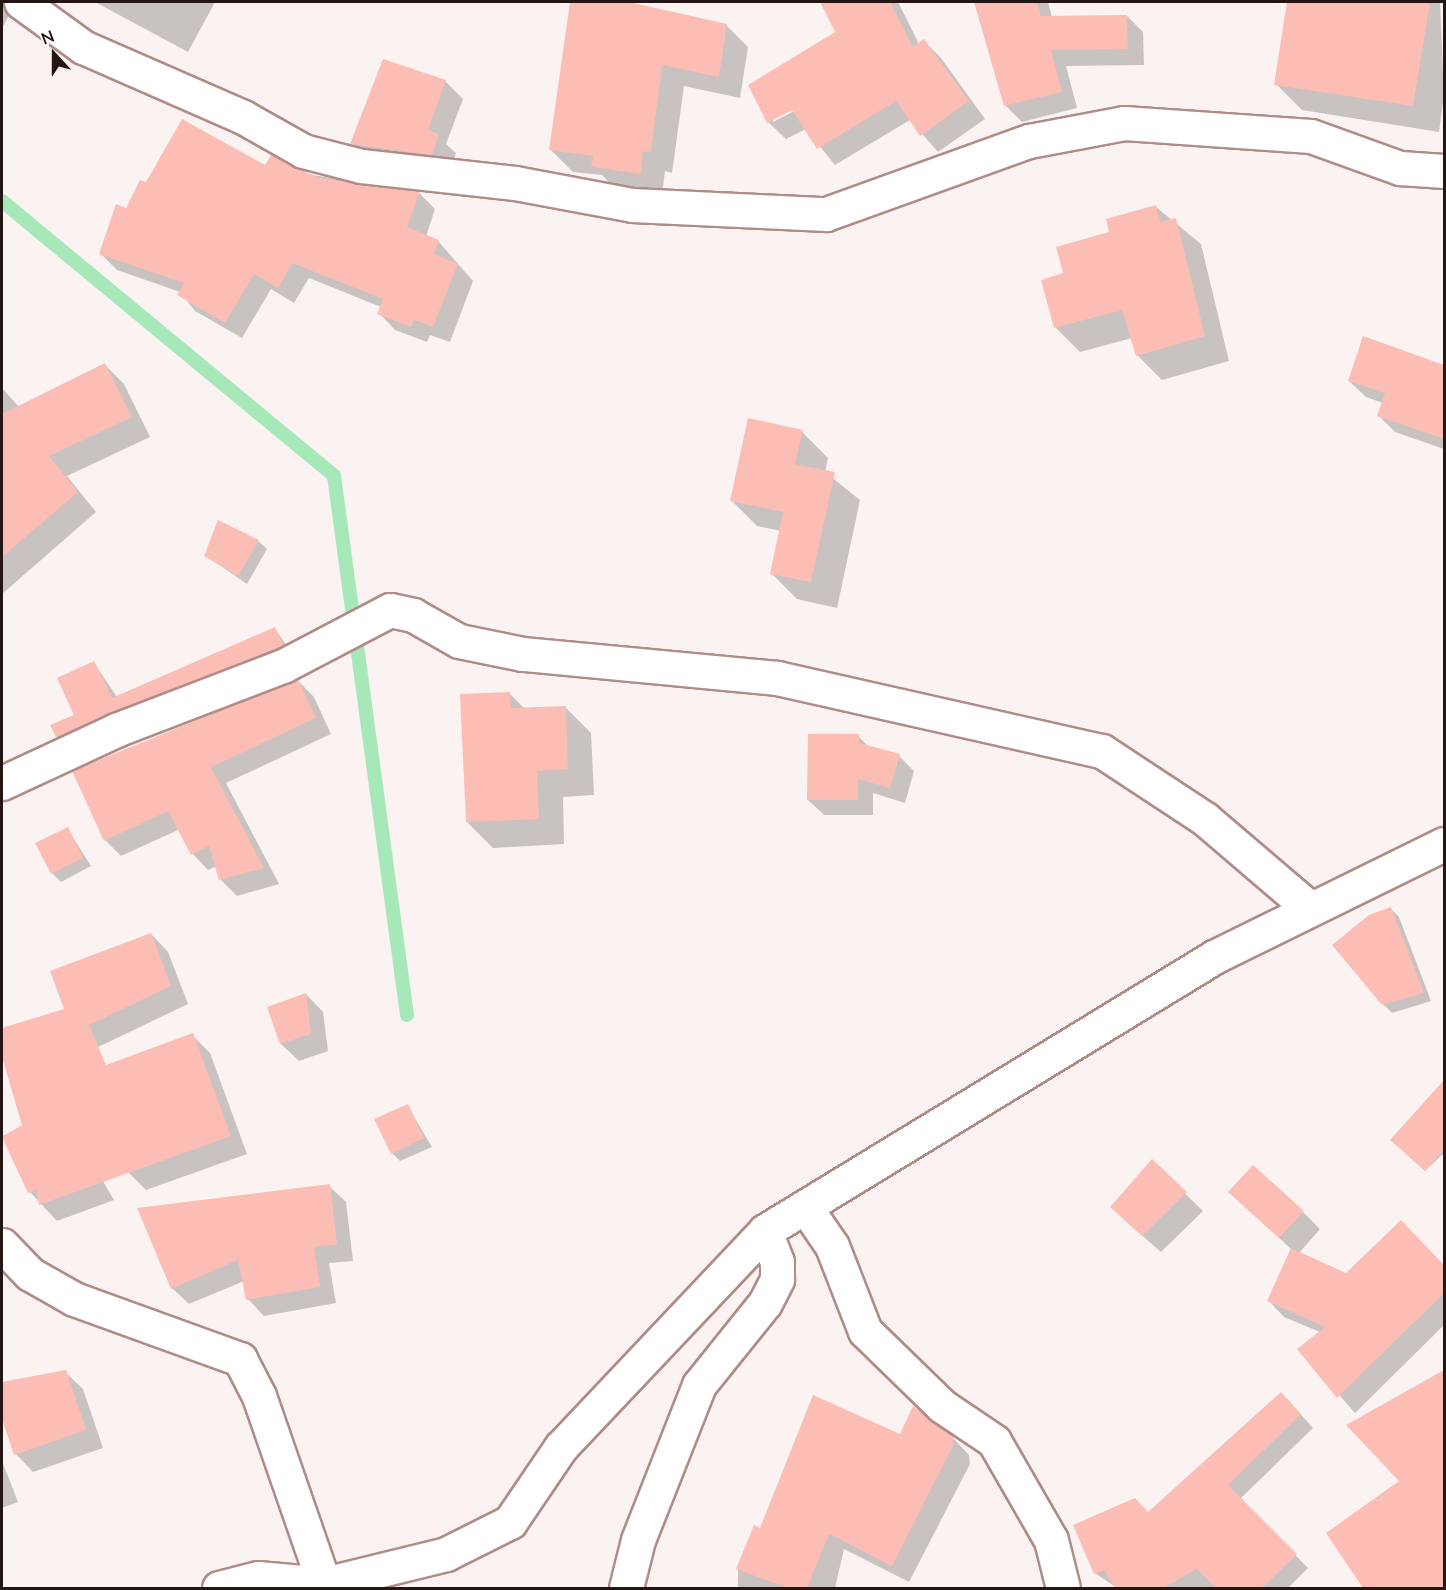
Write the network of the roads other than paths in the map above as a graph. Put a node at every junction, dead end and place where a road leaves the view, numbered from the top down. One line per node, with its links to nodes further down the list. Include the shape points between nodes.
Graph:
1 (21, 2): 2 (street, via 82,47 243,117 303,151 361,166 515,183 632,205 826,214 1029,141 1124,123 1311,136 1400,168)
2 (1444, 171)
3 (2, 783): 5 (street, via 116,730 283,666 390,610 413,615 459,641 523,654 777,678 1102,751 1195,812)
4 (1444, 844): 5 (street)
5 (1308, 907): 6 (street, via 971,1101)
6 (806, 1208): 7 (street); 12 (street, via 832,1246 866,1332 942,1406 994,1441 1051,1540)
7 (765, 1231): 9 (street, via 561,1447 510,1522 446,1554); 11 (street, via 777,1262 777,1280 765,1303 699,1385 638,1540)
8 (2, 1245): 9 (street, via 30,1274 74,1299 240,1359 259,1396)
9 (324, 1584): 10 (street, via 258,1578)
10 (219, 1588)
11 (626, 1588)
12 (1063, 1588)

